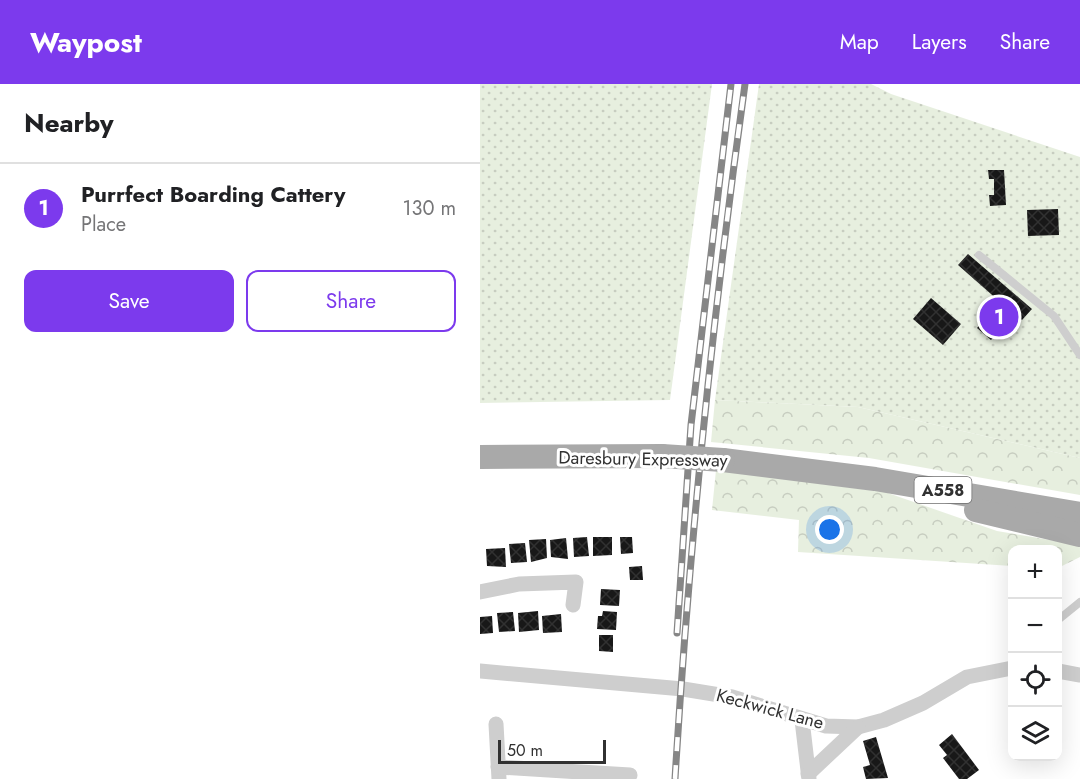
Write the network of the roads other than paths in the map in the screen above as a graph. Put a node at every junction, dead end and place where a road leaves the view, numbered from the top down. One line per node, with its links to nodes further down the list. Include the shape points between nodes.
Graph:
1 (979, 255): 2 (lane, via 1054,316)
2 (1080, 356)
3 (480, 457): 4 (main road, Daresbury Expressway / A558, bridge, via 662,456)
4 (805, 469): 5 (main road, Daresbury Expressway / A558); 6 (main road, Daresbury Expressway / A558)
5 (1080, 514)
6 (1080, 535)
7 (480, 592): 9 (street, via 519,584 576,582)
8 (1080, 602): 10 (lane)
9 (573, 605)
10 (1062, 617)
11 (1008, 669): 17 (street, Keckwick Lane, via 967,677 923,703)
12 (480, 671): 15 (street, Keckwick Lane, via 683,689 732,697)
13 (1062, 672): 14 (street)
14 (1080, 675)
15 (802, 720): 17 (street, Keckwick Lane); 20 (street)
16 (496, 724): 18 (street)
17 (858, 727): 20 (street)
18 (499, 773): 19 (street)
19 (630, 776)
20 (809, 776)

